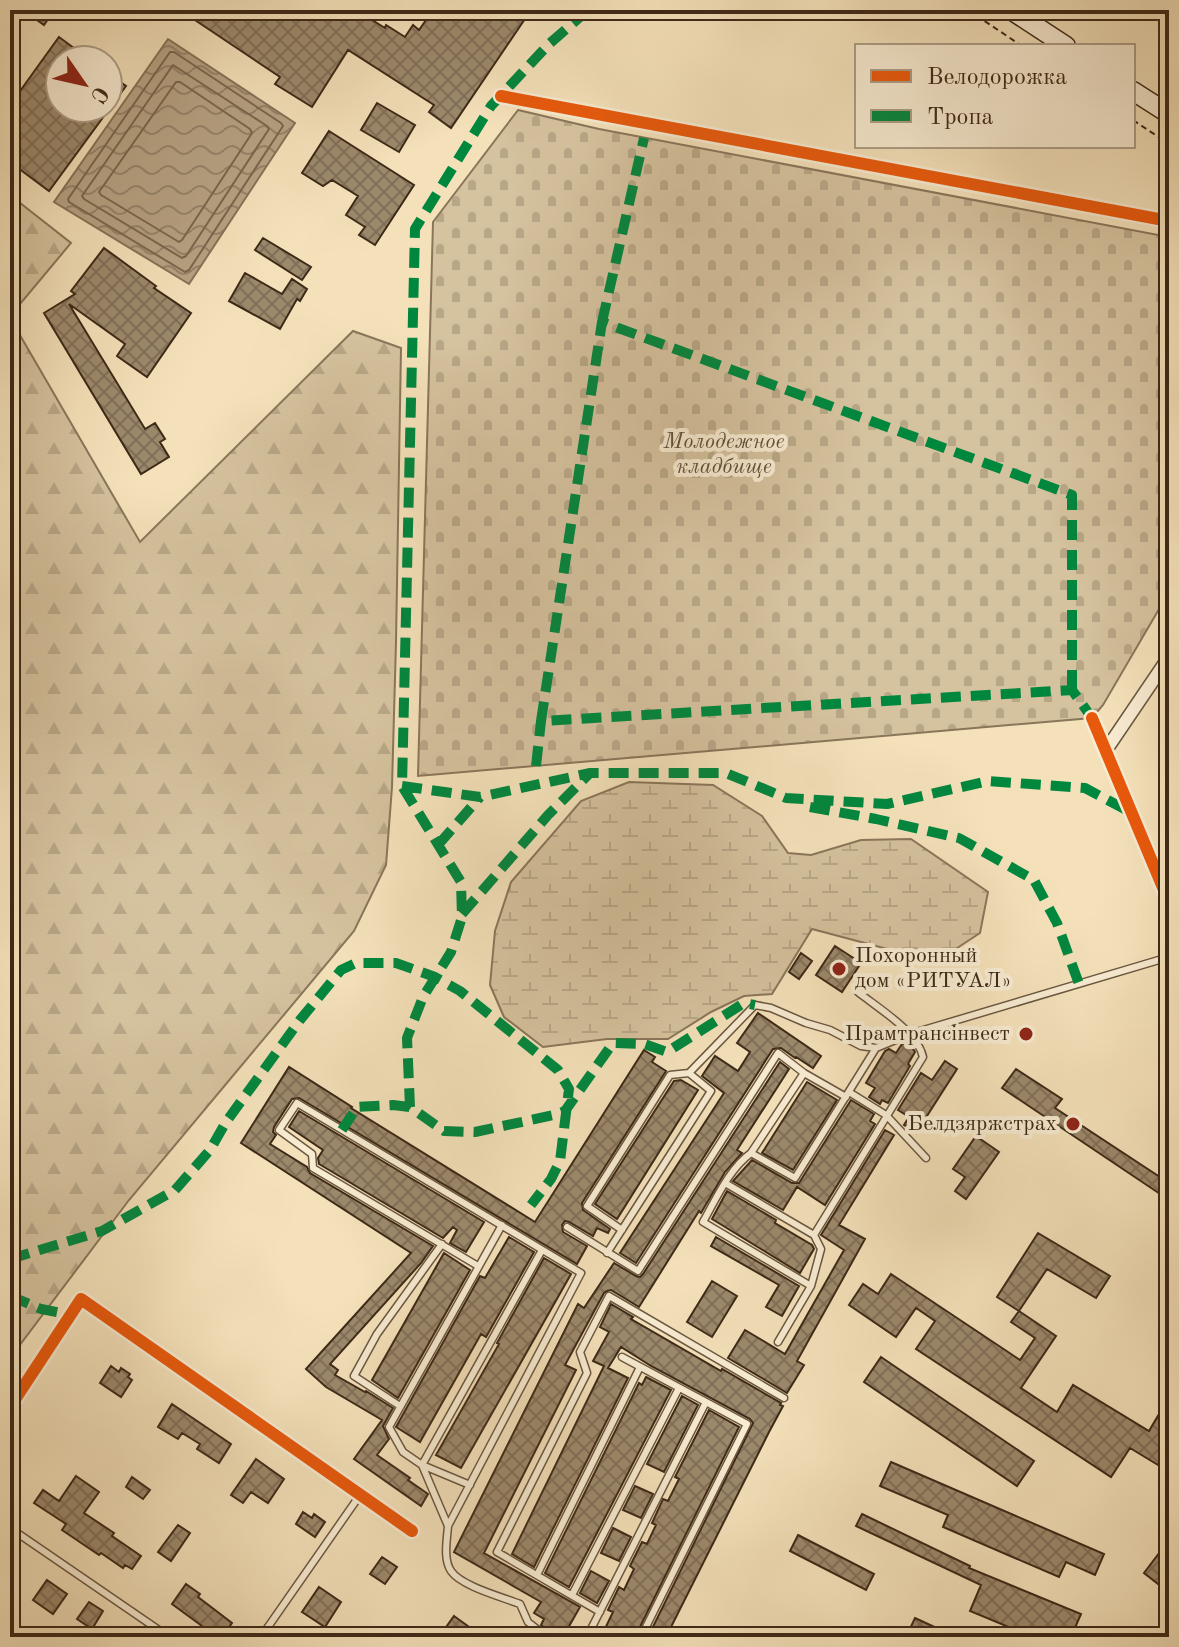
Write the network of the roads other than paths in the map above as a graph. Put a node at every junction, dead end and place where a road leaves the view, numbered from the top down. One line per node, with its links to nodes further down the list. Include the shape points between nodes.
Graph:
1 (1011, 10): 2 (main road)
2 (1063, 44)
3 (1135, 92): 5 (main road)
4 (501, 96): 6 (street)
5 (1169, 114)
6 (1169, 221)
7 (1169, 657): 9 (street)
8 (1092, 718): 9 (street)
9 (1106, 750): 10 (street)
10 (1169, 902)
11 (1169, 957): 13 (lane)
12 (858, 992): 13 (lane)
13 (910, 1034): 14 (lane); 18 (lane, via 923,1057)
14 (876, 1048): 15 (lane, via 755,1005); 17 (lane)
15 (689, 1073): 24 (lane, via 711,1091); 24 (lane, via 670,1075 587,1206)
16 (804, 1073): 17 (lane); 19 (lane); 28 (lane, via 778,1053 638,1271)
17 (848, 1095): 18 (lane); 19 (lane, via 795,1178)
18 (886, 1115): 20 (lane); 25 (lane)
19 (751, 1153): 21 (lane)
20 (926, 1158)
21 (725, 1183): 25 (lane); 30 (lane, via 703,1222)
22 (502, 1225): 26 (lane, via 297,1103 279,1130 312,1154 313,1168); 27 (lane); 29 (lane)
23 (567, 1227): 28 (lane)
24 (622, 1230): 28 (lane)
25 (814, 1235): 30 (lane, via 821,1249)
26 (442, 1244): 29 (lane); 37 (lane, via 377,1334 354,1376)
27 (542, 1250): 39 (lane); 40 (lane, via 581,1273)
28 (607, 1253)
29 (478, 1266): 37 (lane)
30 (811, 1286): 31 (lane)
31 (778, 1342)
32 (622, 1357): 33 (lane)
33 (640, 1367): 34 (lane); 45 (lane)
34 (679, 1388): 36 (lane); 46 (lane)
35 (784, 1398): 45 (lane, via 609,1296 580,1352 587,1373 497,1552)
36 (706, 1402): 47 (lane); 52 (lane, via 747,1424)
37 (400, 1406): 39 (lane, via 389,1427 403,1452)
38 (10, 1407): 41 (street, via 81,1299)
39 (422, 1465): 40 (lane); 42 (lane)
40 (470, 1485): 42 (lane)
41 (360, 1495): 44 (street); 49 (lane)
42 (448, 1526): 50 (lane, via 449,1569 459,1580 520,1604 528,1622)
43 (10, 1528): 48 (lane)
44 (412, 1531)
45 (537, 1575): 46 (lane)
46 (572, 1595): 47 (lane)
47 (600, 1612): 51 (lane)
48 (169, 1637)
49 (261, 1637)
50 (547, 1637)
51 (587, 1637)
52 (641, 1637)

